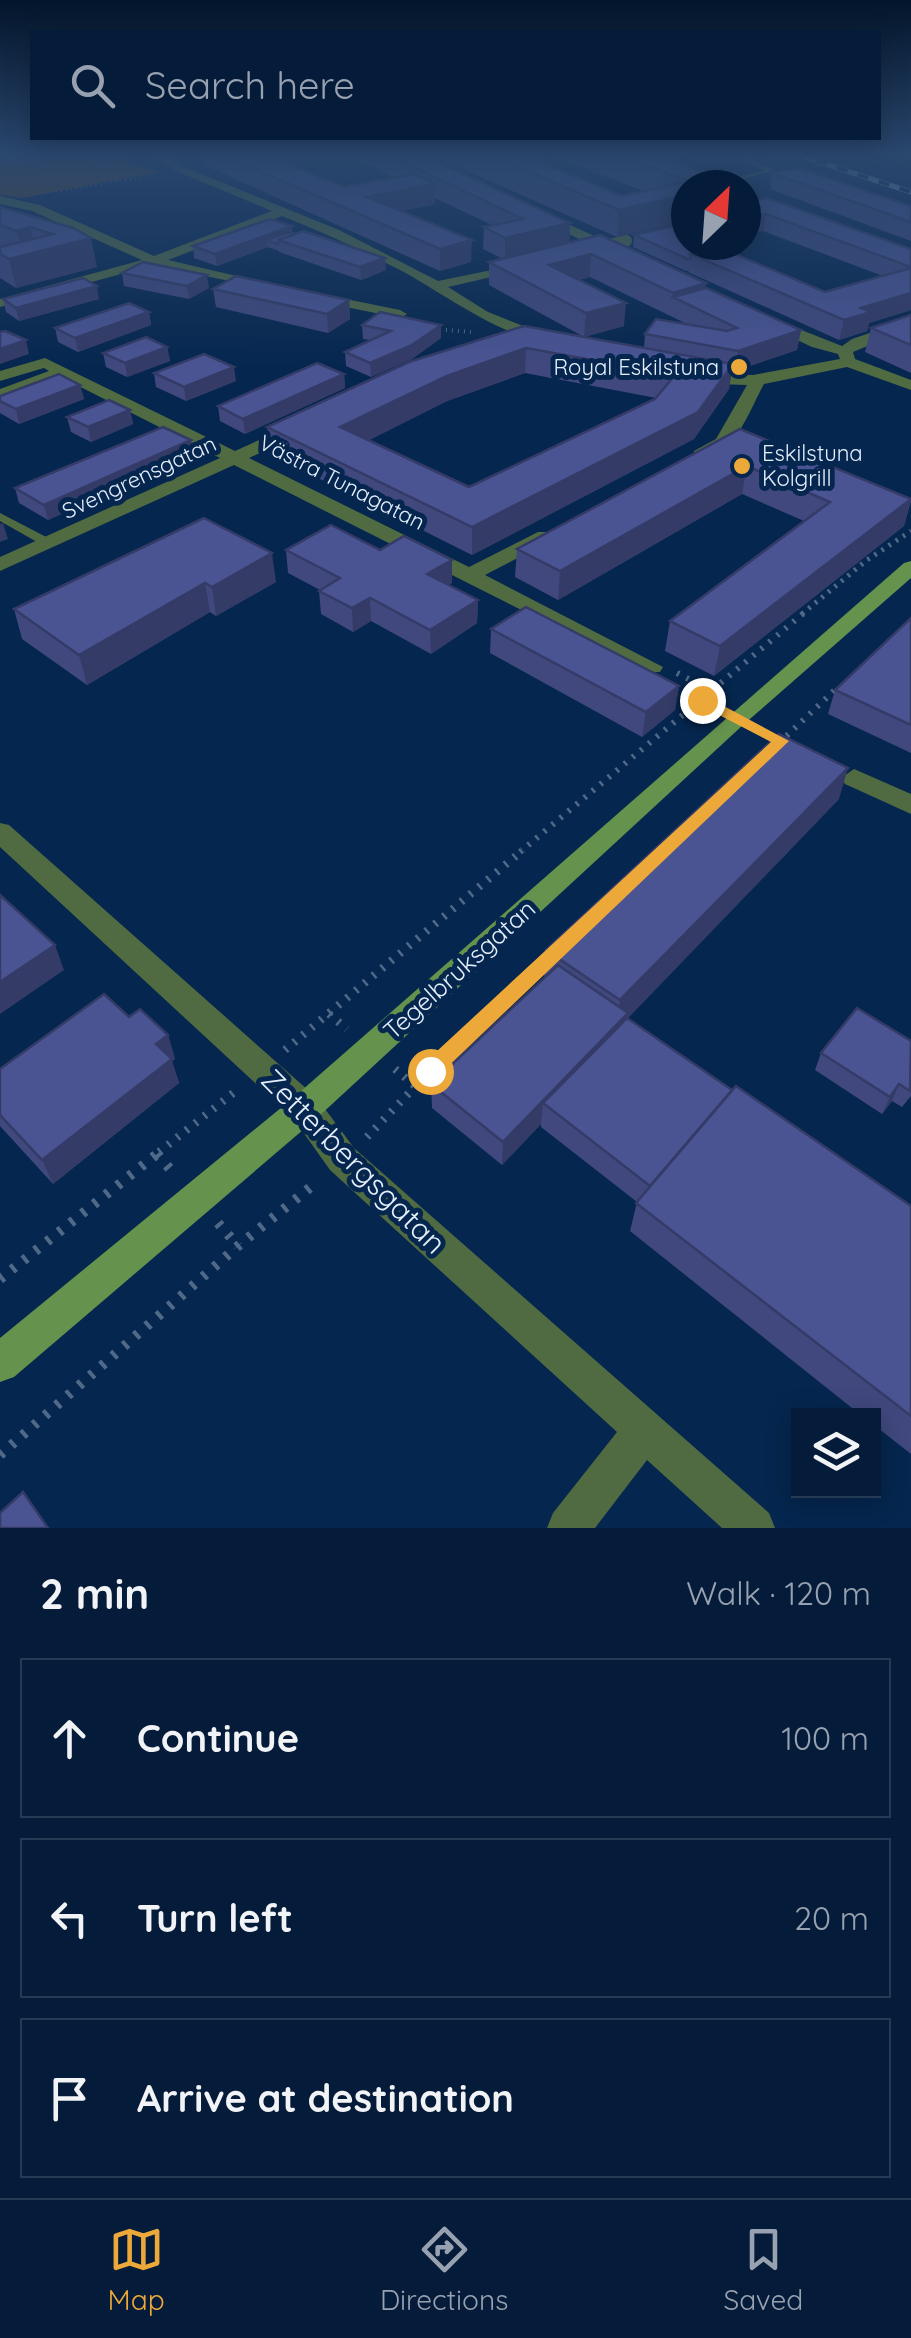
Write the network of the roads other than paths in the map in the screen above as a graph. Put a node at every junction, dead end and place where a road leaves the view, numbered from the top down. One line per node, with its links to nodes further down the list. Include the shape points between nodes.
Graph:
1 (75, 225): 8 (street)
2 (245, 225): 8 (street)
3 (314, 225): 10 (street)
4 (559, 225): 7 (street)
5 (635, 238): 6 (street, bridge)
6 (567, 255)
7 (631, 258)
8 (154, 261): 11 (street); 13 (street)
9 (531, 263): 10 (street)
10 (434, 286): 17 (street)
11 (286, 291)
12 (305, 294): 15 (street)
13 (0, 303)
14 (750, 313): 20 (street)
15 (400, 314)
16 (911, 323): 20 (street, via 857,342)
17 (516, 328): 18 (street); 19 (street)
18 (492, 339)
19 (554, 341)
20 (846, 357): 24 (street, via 782,380); 25 (street)
21 (670, 371): 24 (street)
22 (62, 372): 23 (street, Västra Tunagatan, via 45,364); 26 (street); 28 (street, Västra Tunagatan)
23 (0, 376)
24 (757, 381): 29 (street, via 732,446)
25 (911, 385)
26 (0, 395)
27 (322, 418): 28 (street, Svengrensgatan)
28 (237, 456): 32 (street, Svengrensgatan); 35 (street, Västra Tunagatan)
29 (689, 460)
30 (0, 516): 32 (lane)
31 (571, 522): 35 (street)
32 (48, 543): 33 (street, Svengrensgatan)
33 (0, 565)
34 (911, 566): 40 (street, Tegelbruksgatan)
35 (470, 576): 36 (street, Västra Tunagatan)
36 (652, 666)
37 (854, 778): 38 (street)
38 (911, 805)
39 (0, 832): 40 (street, Zetterbergsgatan)
40 (305, 1108): 41 (street, Tegelbruksgatan); 42 (street, Zetterbergsgatan, via 342,1159)
41 (0, 1363)
42 (643, 1432): 43 (street); 44 (street, Zetterbergsgatan)
43 (568, 1528)
44 (754, 1528)

